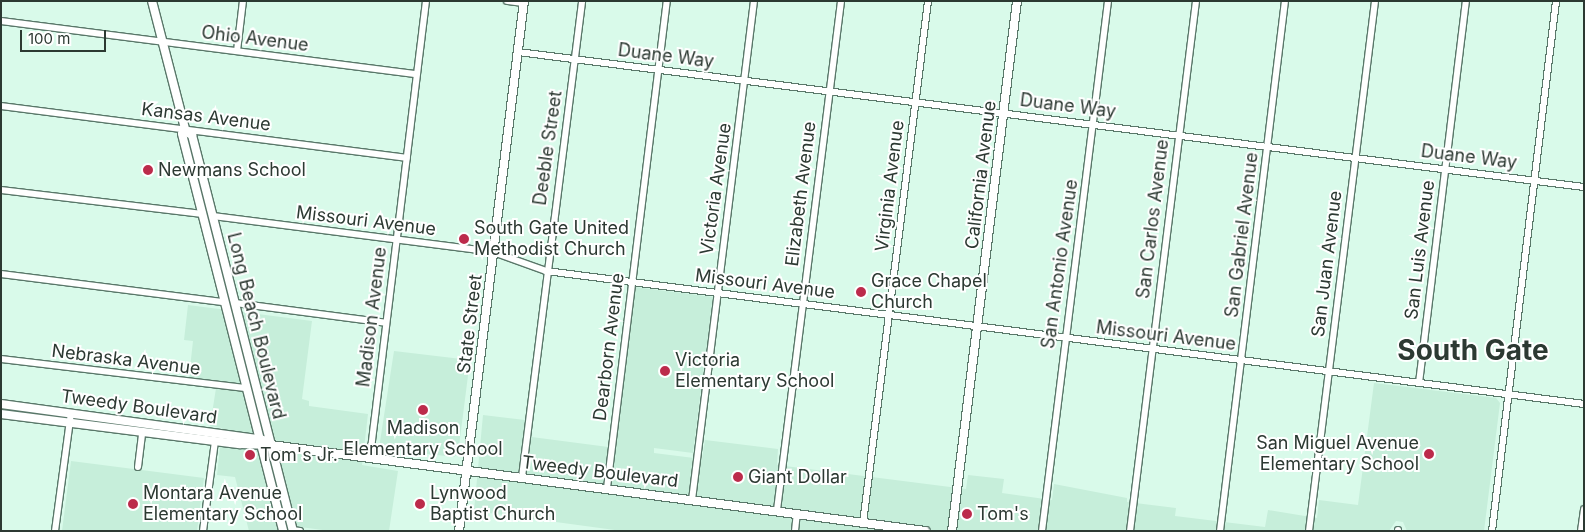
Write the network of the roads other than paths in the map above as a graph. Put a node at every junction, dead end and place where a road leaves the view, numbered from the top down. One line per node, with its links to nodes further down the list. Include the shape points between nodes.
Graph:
1 (152, 1): 19 (main road, Long Beach Boulevard)
2 (243, 1): 20 (street)
3 (426, 1): 24 (street, Madison Avenue)
4 (507, 1): 17 (street)
5 (582, 1): 22 (street, Deeble Street)
6 (667, 1): 23 (street, Dearborn Avenue)
7 (754, 1): 25 (street, Victoria Avenue)
8 (841, 1): 26 (street, Elizabeth Avenue)
9 (928, 1): 27 (street, Virginia Avenue)
10 (1017, 1): 29 (main road, California Avenue)
11 (1108, 1): 30 (street, San Antonio Avenue)
12 (1196, 1): 32 (street, San Carlos Avenue)
13 (1285, 1): 33 (street, San Gabriel Avenue)
14 (1375, 1): 35 (street, San Juan Avenue)
15 (1466, 1): 36 (street, San Luis Avenue)
16 (1556, 1): 37 (street)
17 (524, 2): 21 (main road, State Street)
18 (1, 21): 19 (street, Ohio Avenue)
19 (163, 42): 20 (street, Ohio Avenue); 31 (main road, Long Beach Boulevard)
20 (237, 51): 24 (street, Ohio Avenue)
21 (518, 52): 22 (street, Duane Way); 43 (main road, State Street)
22 (575, 59): 23 (street, Duane Way); 44 (street, Deeble Street)
23 (658, 70): 25 (street, Duane Way); 46 (street, Dearborn Avenue)
24 (416, 74): 34 (street, Madison Avenue)
25 (745, 81): 26 (street, Duane Way); 47 (street, Victoria Avenue)
26 (829, 91): 27 (street, Duane Way); 50 (street, Elizabeth Avenue)
27 (915, 102): 29 (street, Duane Way); 51 (street, Virginia Avenue)
28 (1, 106): 31 (street, Kansas Avenue)
29 (1004, 113): 30 (street, Duane Way); 53 (main road, California Avenue)
30 (1093, 125): 32 (street, Duane Way); 54 (street, San Antonio Avenue)
31 (186, 130): 34 (street, Kansas Avenue); 40 (main road, Long Beach Boulevard, via 182,134); 41 (main road, Long Beach Boulevard, via 192,135)
32 (1179, 136): 33 (street, Duane Way); 55 (street, San Carlos Avenue)
33 (1268, 147): 35 (street, Duane Way); 57 (street, San Gabriel Avenue)
34 (407, 158): 42 (street, Madison Avenue)
35 (1355, 158): 36 (street, Duane Way); 58 (street, San Juan Avenue)
36 (1445, 169): 37 (street, Duane Way); 59 (street, San Luis Avenue)
37 (1534, 181): 38 (street, Duane Way); 61 (street)
38 (1584, 187)
39 (1, 190): 40 (street)
40 (202, 214): 48 (main road, Long Beach Boulevard)
41 (213, 216): 42 (street, Missouri Avenue); 49 (main road, Long Beach Boulevard)
42 (396, 241): 43 (street, Missouri Avenue); 52 (street, Madison Avenue)
43 (494, 252): 44 (street, Missouri Avenue); 74 (main road, State Street)
44 (546, 271): 46 (street, Missouri Avenue); 75 (street, Deeble Street)
45 (1, 274): 48 (street)
46 (631, 282): 47 (street, Missouri Avenue); 76 (street, Dearborn Avenue)
47 (717, 293): 50 (street, Missouri Avenue); 77 (street, Victoria Avenue)
48 (224, 302): 60 (main road, Long Beach Boulevard)
49 (235, 303): 52 (street); 70 (main road, Long Beach Boulevard)
50 (804, 304): 51 (street, Missouri Avenue); 79 (street, Elizabeth Avenue)
51 (889, 315): 53 (street, Missouri Avenue); 81 (street, Virginia Avenue)
52 (386, 323): 72 (street, Madison Avenue)
53 (977, 326): 54 (street, Missouri Avenue); 90 (main road, California Avenue)
54 (1065, 338): 55 (street, Missouri Avenue); 91 (street, San Antonio Avenue)
55 (1152, 349): 57 (street, Missouri Avenue); 92 (street, San Carlos Avenue)
56 (1, 359): 60 (street, Nebraska Avenue)
57 (1242, 360): 58 (street, Missouri Avenue); 93 (street, San Gabriel Avenue)
58 (1329, 372): 59 (street, Missouri Avenue); 94 (street, San Juan Avenue)
59 (1419, 382): 61 (street, Missouri Avenue)
60 (246, 388): 68 (main road, Long Beach Boulevard)
61 (1509, 394): 63 (street, Missouri Avenue); 95 (street)
62 (1, 404): 64 (main road, Tweedy Boulevard)
63 (1584, 404)
64 (70, 413): 66 (street); 68 (main road, Tweedy Boulevard)
65 (1, 414): 66 (main road, Tweedy Boulevard)
66 (69, 422): 67 (main road, Tweedy Boulevard); 84 (street)
67 (142, 432): 69 (main road, Tweedy Boulevard); 73 (street)
68 (259, 438): 70 (main road, Tweedy Boulevard); 71 (main road, Long Beach Boulevard)
69 (215, 441): 71 (main road, Tweedy Boulevard); 85 (street)
70 (271, 445): 71 (main road, Tweedy Boulevard); 72 (main road, Tweedy Boulevard); 83 (main road, Long Beach Boulevard)
71 (261, 447): 86 (main road, Long Beach Boulevard)
72 (370, 457): 74 (main road, Tweedy Boulevard)
73 (138, 467)
74 (467, 470): 75 (main road, Tweedy Boulevard); 87 (main road, State Street)
75 (522, 477): 76 (main road, Tweedy Boulevard)
76 (607, 488): 77 (main road, Tweedy Boulevard)
77 (692, 500): 79 (main road, Tweedy Boulevard)
78 (1584, 509): 96 (street)
79 (777, 510): 80 (main road, Tweedy Boulevard)
80 (797, 513): 81 (main road, Tweedy Boulevard); 88 (street)
81 (863, 522): 82 (main road, Tweedy Boulevard)
82 (872, 527): 89 (main road, Tweedy Boulevard)
83 (295, 530)
84 (55, 531)
85 (203, 531)
86 (283, 531)
87 (459, 531)
88 (795, 531)
89 (925, 531)
90 (952, 531)
91 (1042, 531)
92 (1130, 531)
93 (1220, 531)
94 (1309, 531)
95 (1492, 531)
96 (1581, 531)

